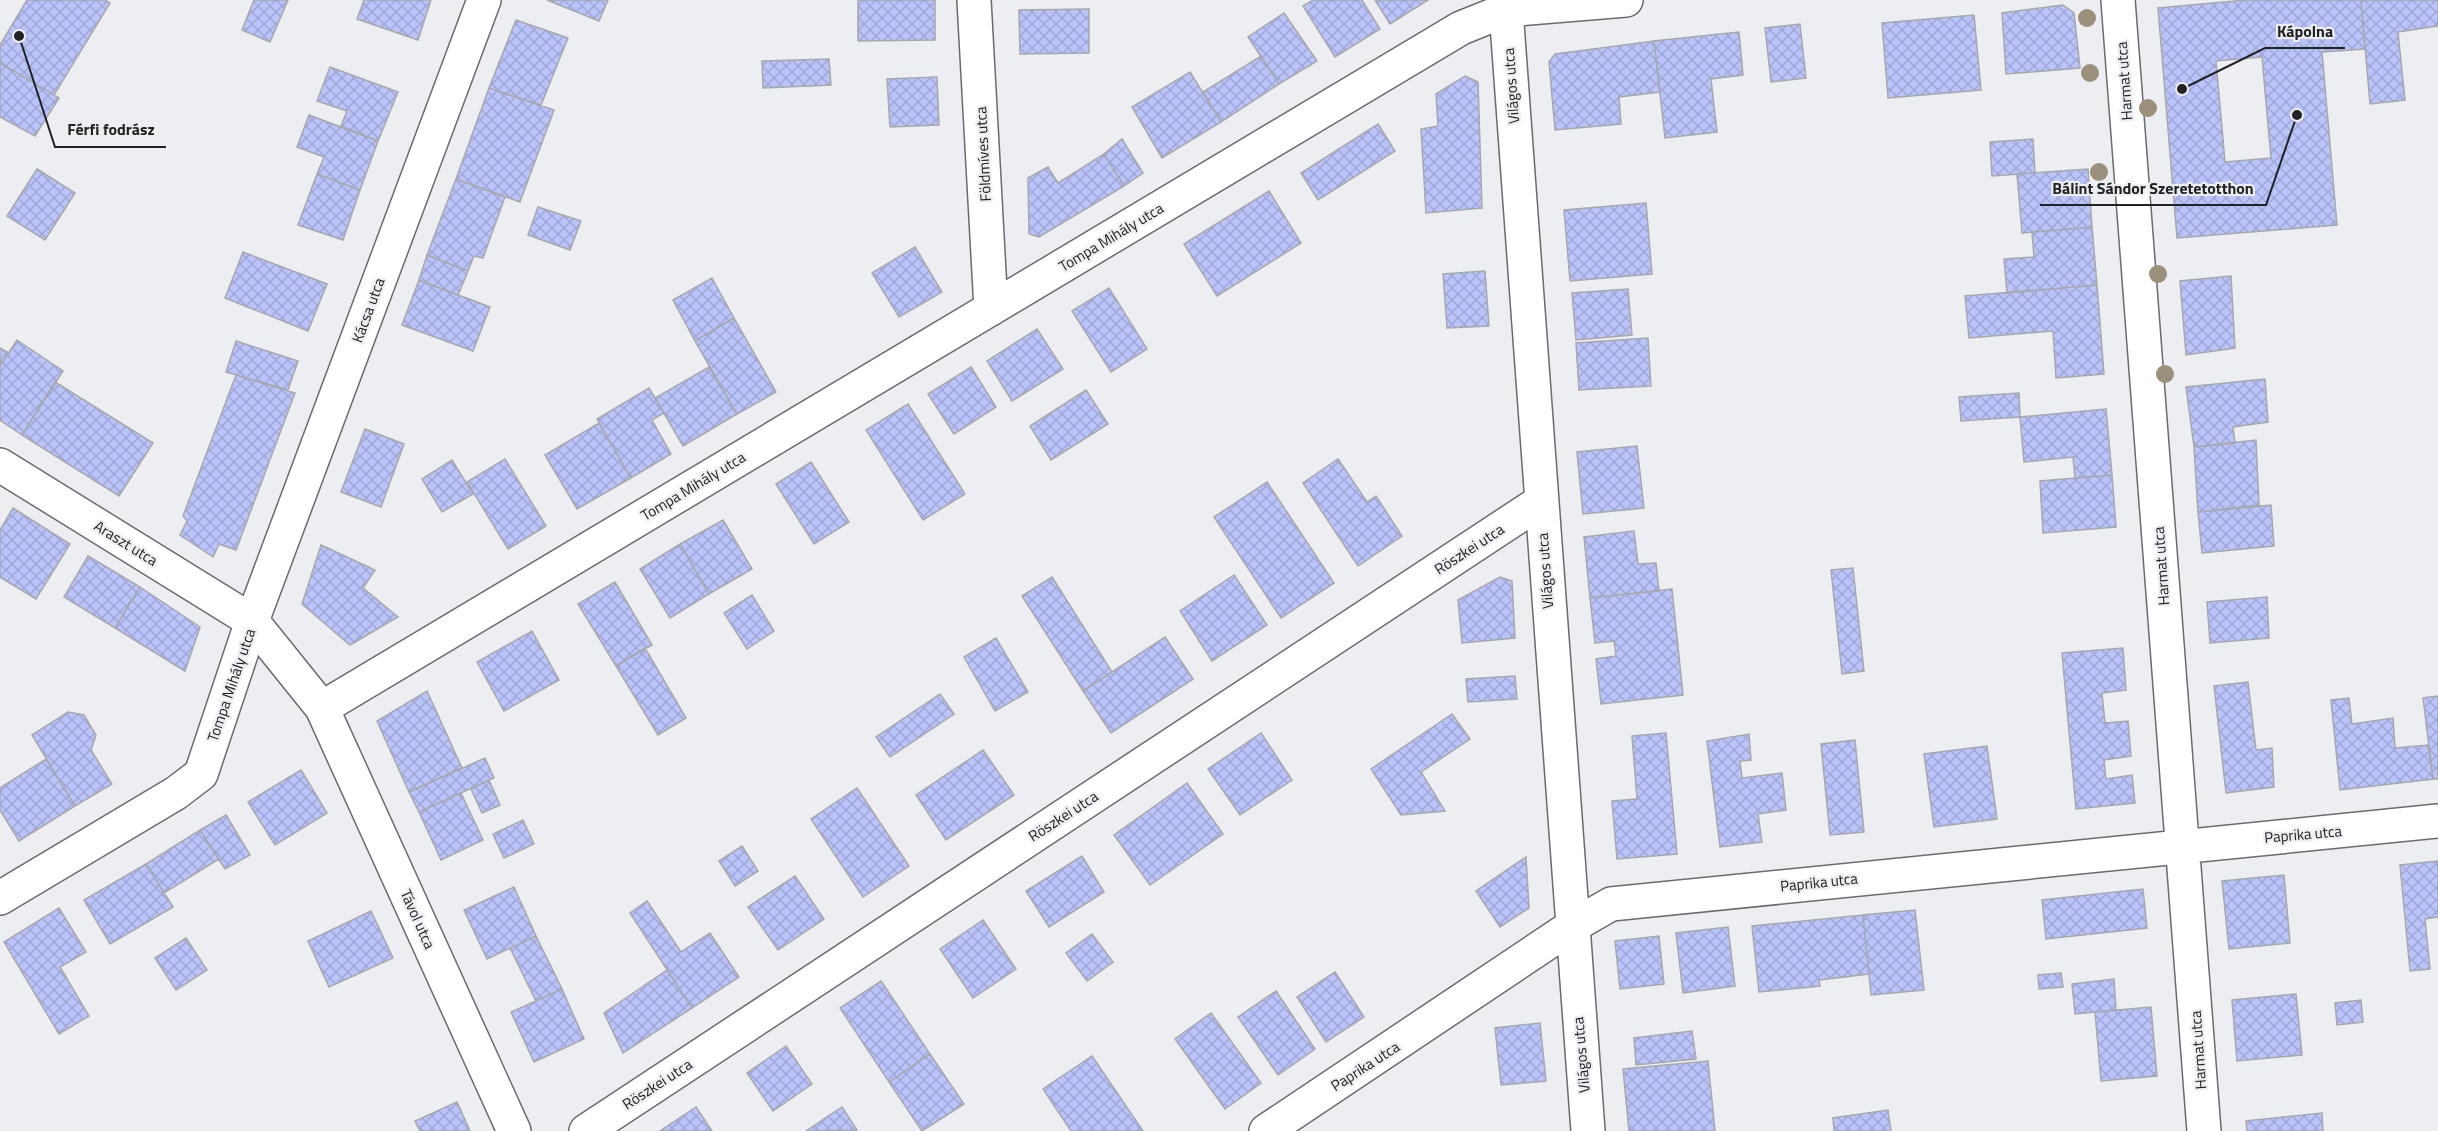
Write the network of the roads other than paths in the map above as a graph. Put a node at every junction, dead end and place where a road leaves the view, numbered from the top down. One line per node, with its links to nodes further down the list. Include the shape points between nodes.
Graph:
1 (484, 0): 9 (street, Kácsa utca)
2 (974, 0): 6 (street, Földmíves utca)
3 (1626, 0): 5 (street, Tompa Mihály utca)
4 (2118, 0): 12 (street, Harmat utca)
5 (1505, 5): 6 (street, Tompa Mihály utca); 8 (street, Világos utca)
6 (991, 309): 10 (street, Tompa Mihály utca)
7 (0, 465): 9 (street, Araszt utca)
8 (1540, 502): 14 (street, Világos utca); 16 (street, Röszkei utca)
9 (252, 621): 10 (street, Tompa Mihály utca); 13 (street, Tompa Mihály utca, via 201,774 176,793)
10 (322, 708): 15 (street, Távol utca)
11 (2438, 821): 12 (street, Paprika utca)
12 (2182, 845): 14 (street, Paprika utca, via 1611,904); 19 (street, Harmat utca)
13 (0, 898)
14 (1571, 927): 17 (street, Paprika utca); 18 (street, Világos utca)
15 (514, 1131)
16 (586, 1131)
17 (1266, 1131)
18 (1588, 1131)
19 (2204, 1131)

